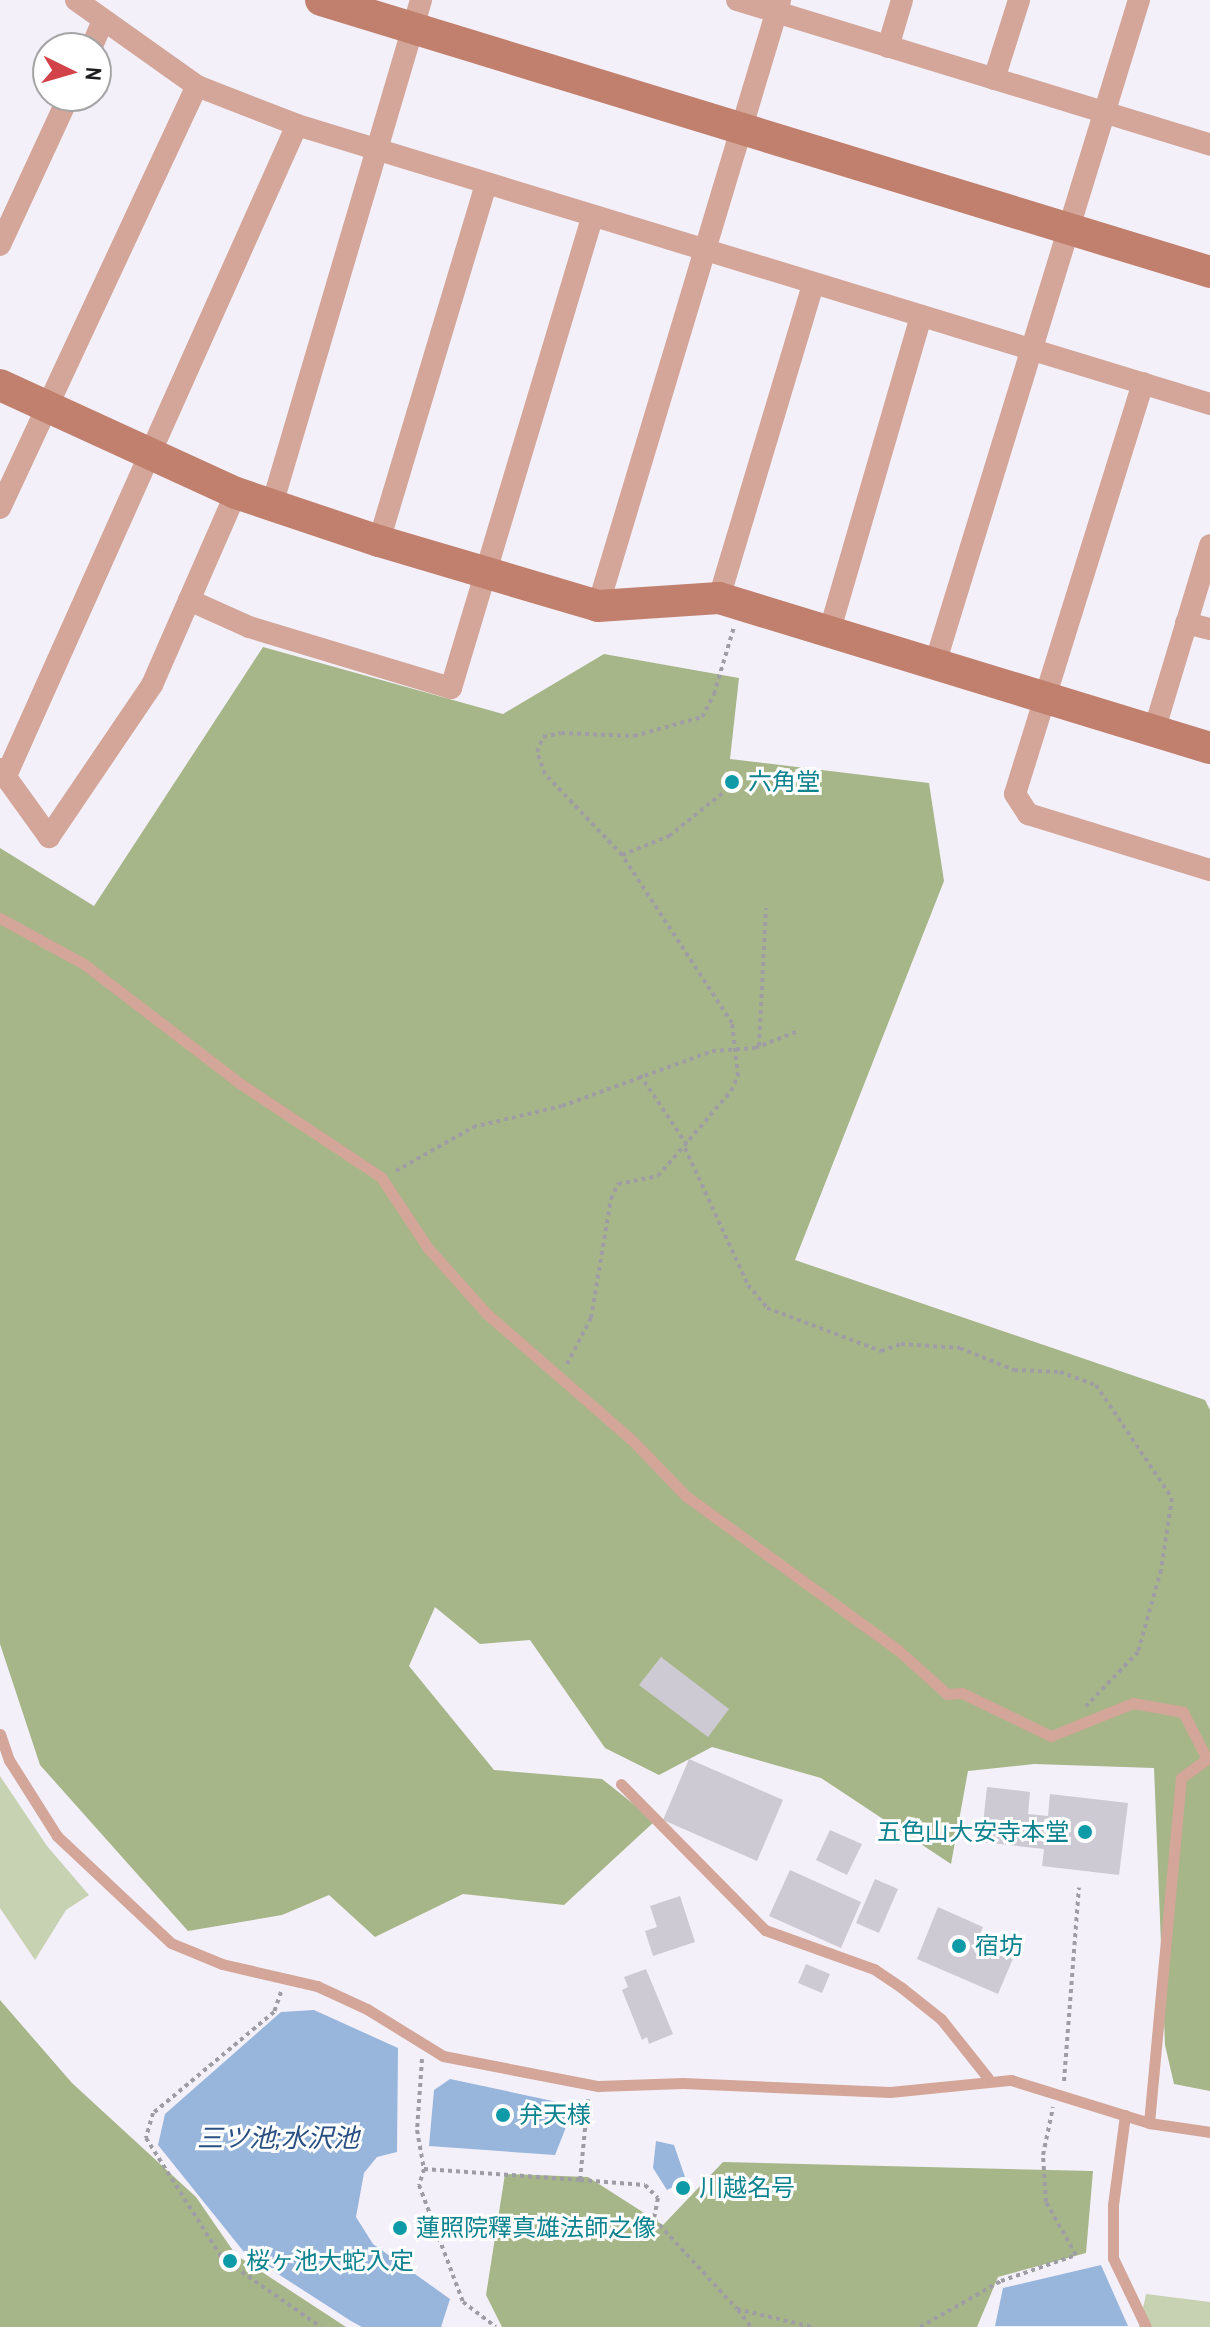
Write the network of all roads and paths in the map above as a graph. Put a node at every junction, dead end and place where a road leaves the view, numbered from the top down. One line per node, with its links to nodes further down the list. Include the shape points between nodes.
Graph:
1 (76, 0): 9 (street)
2 (321, 0): 8 (street)
3 (737, 0): 7 (street)
4 (902, 0): 11 (street)
5 (1019, 0): 12 (street)
6 (1139, 0): 15 (street)
7 (778, 6): 11 (street); 17 (street)
8 (416, 15): 17 (street); 19 (street)
9 (102, 23): 10 (street); 13 (street)
10 (98, 32)
11 (888, 47): 12 (street)
12 (994, 79): 15 (street)
13 (197, 86): 16 (street); 32 (street)
14 (62, 112): 23 (street)
15 (1105, 112): 18 (street); 22 (street)
16 (297, 125): 19 (street); 33 (street)
17 (741, 128): 22 (street); 24 (street)
18 (1210, 145)
19 (377, 148): 20 (street); 35 (street)
20 (486, 184): 21 (street); 37 (street)
21 (593, 216): 24 (street); 39 (street)
22 (1068, 230): 25 (street); 28 (street)
23 (0, 245)
24 (703, 250): 26 (street); 42 (street)
25 (1210, 272)
26 (813, 284): 27 (street); 41 (street)
27 (921, 316): 28 (street); 45 (street)
28 (1031, 350): 29 (street); 46 (street)
29 (1143, 383): 31 (street); 47 (street)
30 (0, 385): 32 (street)
31 (1210, 404)
32 (45, 406): 33 (street); 36 (street)
33 (150, 455): 34 (street); 50 (street)
34 (236, 493): 35 (street); 40 (street)
35 (272, 505): 37 (street)
36 (0, 508)
37 (379, 541): 39 (street)
38 (1210, 545): 43 (street)
39 (486, 573): 40 (street, via 451,688 249,627); 42 (street)
40 (189, 600): 50 (street, via 152,685 49,837)
41 (729, 602): 42 (street); 45 (street); 52 (path, via 714,694 702,717 634,736 543,737 537,752 545,774)
42 (598, 606)
43 (1186, 623): 44 (street); 48 (street)
44 (1210, 629)
45 (829, 633): 46 (street)
46 (934, 667): 47 (street)
47 (1046, 701): 48 (street); 53 (street, via 1015,794 1028,814)
48 (1154, 731): 49 (street)
49 (1210, 748)
50 (3, 773)
51 (724, 792): 52 (path, via 669,836)
52 (622, 855): 58 (path, via 732,1023)
53 (1210, 870)
54 (766, 908): 57 (path)
55 (0, 918): 61 (lane, via 84,964 241,1084)
56 (798, 1031): 57 (path)
57 (759, 1046): 58 (path)
58 (736, 1050): 59 (path, via 712,1051); 60 (path, via 738,1076 731,1091)
59 (640, 1075): 60 (path); 61 (path, via 562,1106 473,1127)
60 (686, 1147): 62 (path, via 658,1176 618,1184 591,1318); 63 (path, via 748,1285 767,1308 881,1351 901,1344 960,1348 1014,1370 1080,1376 1096,1385 1172,1498 1161,1570 1138,1652 1092,1694)
61 (381, 1177): 62 (lane, via 445,1270)
62 (559, 1376): 63 (lane, via 686,1496 898,1650 947,1694 962,1693 1051,1736)
63 (1074, 1730): 73 (lane, via 1133,1703 1158,1705 1183,1712 1207,1759 1181,1778)
64 (0, 1734): 67 (lane, via 9,1760 57,1836 171,1943 222,1964)
65 (621, 1784): 69 (lane, via 765,1930 874,1969 950,2028)
66 (1079, 1888): 71 (path)
67 (286, 1979): 68 (lane, via 317,1986 367,2009); 78 (path, via 274,2012 153,2113 146,2138 222,2258)
68 (423, 2044): 70 (lane, via 443,2056); 75 (path, via 417,2130)
69 (988, 2078): 70 (lane, via 942,2090 890,2092 683,2083); 71 (lane)
70 (589, 2085): 76 (path)
71 (1059, 2093): 72 (lane); 82 (path, via 1043,2155 1046,2202 1076,2255 1001,2281)
72 (1125, 2115): 73 (lane); 83 (lane, via 1113,2205 1113,2258)
73 (1149, 2123): 74 (lane)
74 (1210, 2132)
75 (424, 2169): 76 (path); 79 (path, via 419,2185 463,2302)
76 (580, 2180): 77 (path, via 645,2185 658,2198 654,2219)
77 (737, 2309): 80 (path); 81 (path)
78 (321, 2327)
79 (496, 2327)
80 (751, 2327)
81 (812, 2327)
82 (920, 2327)
83 (1146, 2327)

